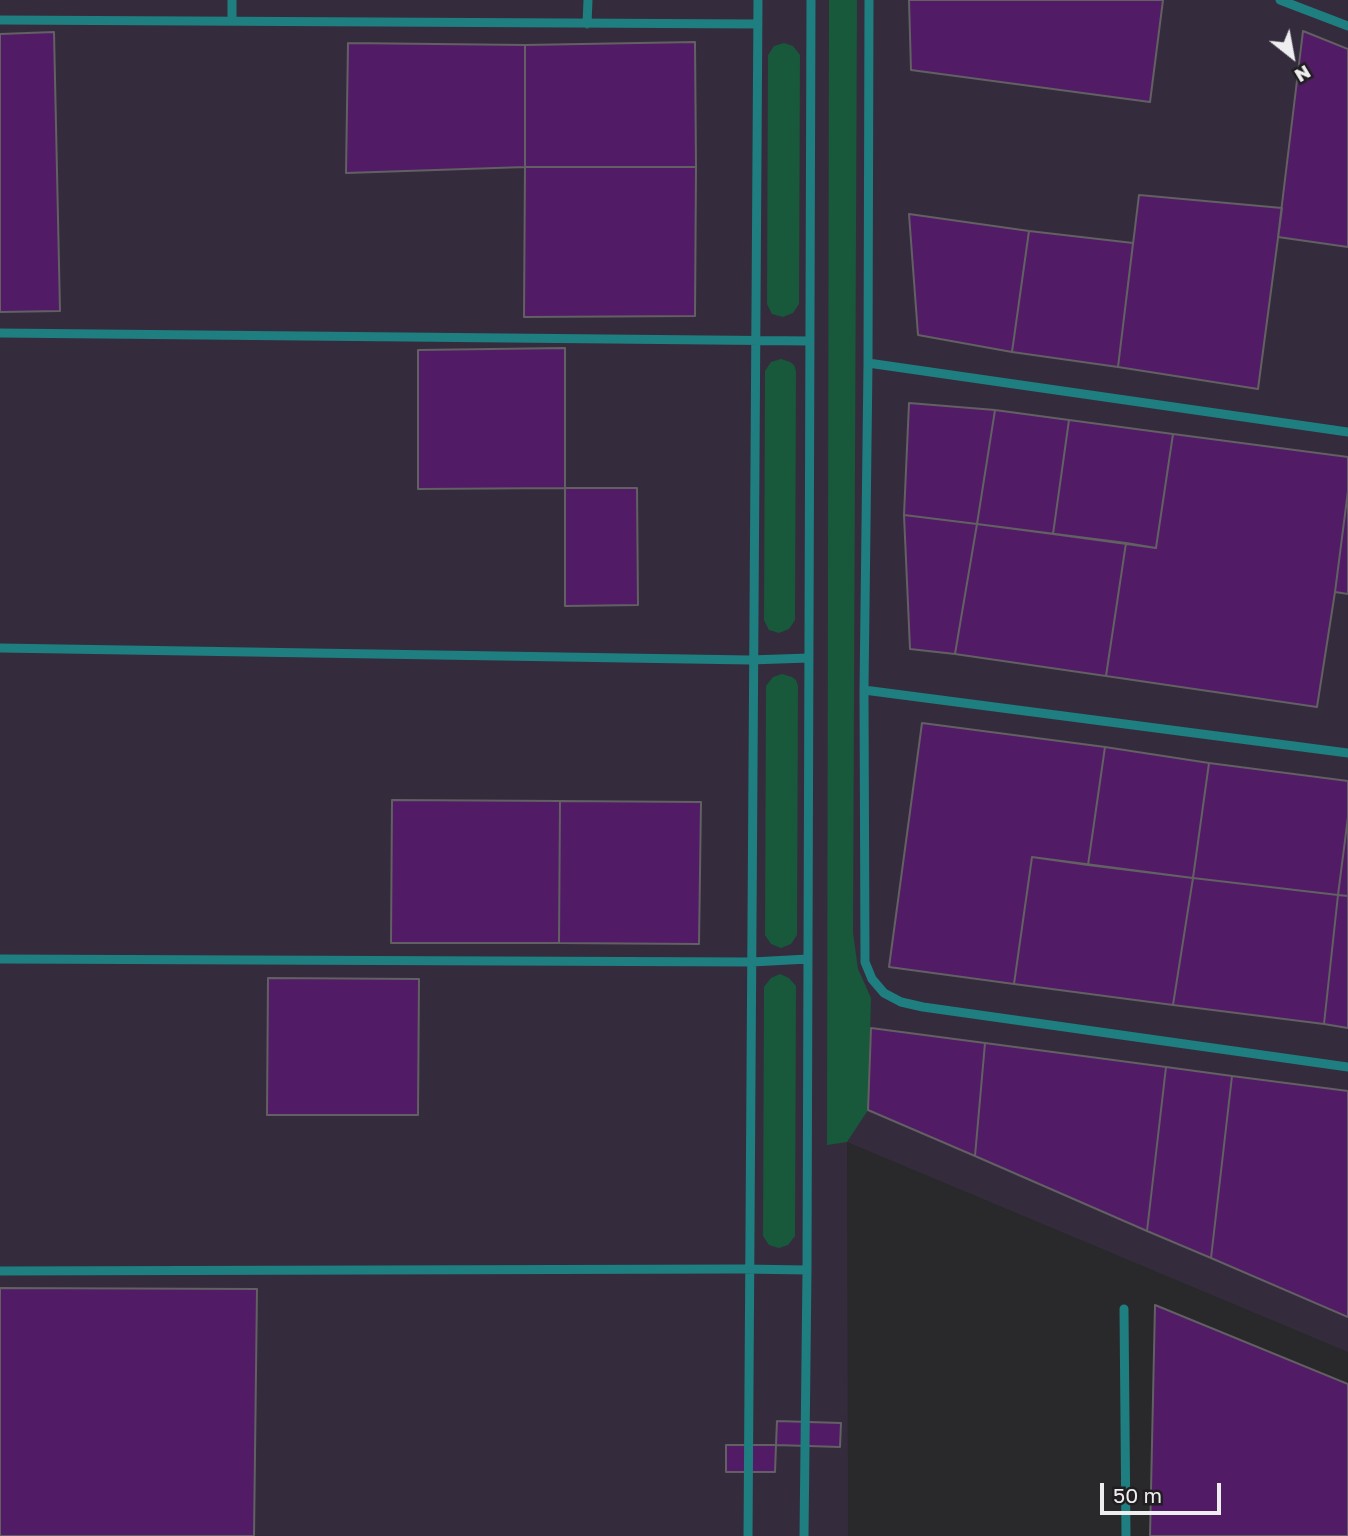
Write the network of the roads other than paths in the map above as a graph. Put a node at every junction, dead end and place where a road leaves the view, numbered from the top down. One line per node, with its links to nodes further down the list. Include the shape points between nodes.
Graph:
1 (232, 0): 8 (lane)
2 (588, 0): 9 (lane)
3 (758, 0): 10 (lane)
4 (811, 0): 14 (lane)
5 (869, 0): 15 (lane)
6 (1280, 0): 11 (lane)
7 (0, 20): 8 (lane)
8 (232, 20): 9 (lane)
9 (587, 24): 10 (lane)
10 (758, 24): 13 (lane)
11 (1348, 26)
12 (0, 333): 13 (lane)
13 (756, 339): 14 (lane); 19 (lane)
14 (810, 341): 18 (lane)
15 (868, 363): 16 (lane); 20 (lane)
16 (1348, 432)
17 (0, 648): 19 (lane)
18 (809, 658): 19 (lane); 23 (lane)
19 (754, 660): 24 (lane)
20 (864, 690): 21 (lane); 25 (lane, via 865,962 884,993 923,1007)
21 (1348, 753)
22 (0, 959): 24 (lane)
23 (808, 960): 24 (lane); 28 (lane)
24 (752, 962): 26 (lane)
25 (1348, 1067)
26 (750, 1269): 27 (lane); 28 (lane); 30 (lane)
27 (0, 1270)
28 (807, 1270): 31 (lane)
29 (1124, 1309): 32 (lane)
30 (748, 1536)
31 (804, 1536)
32 (1126, 1536)

